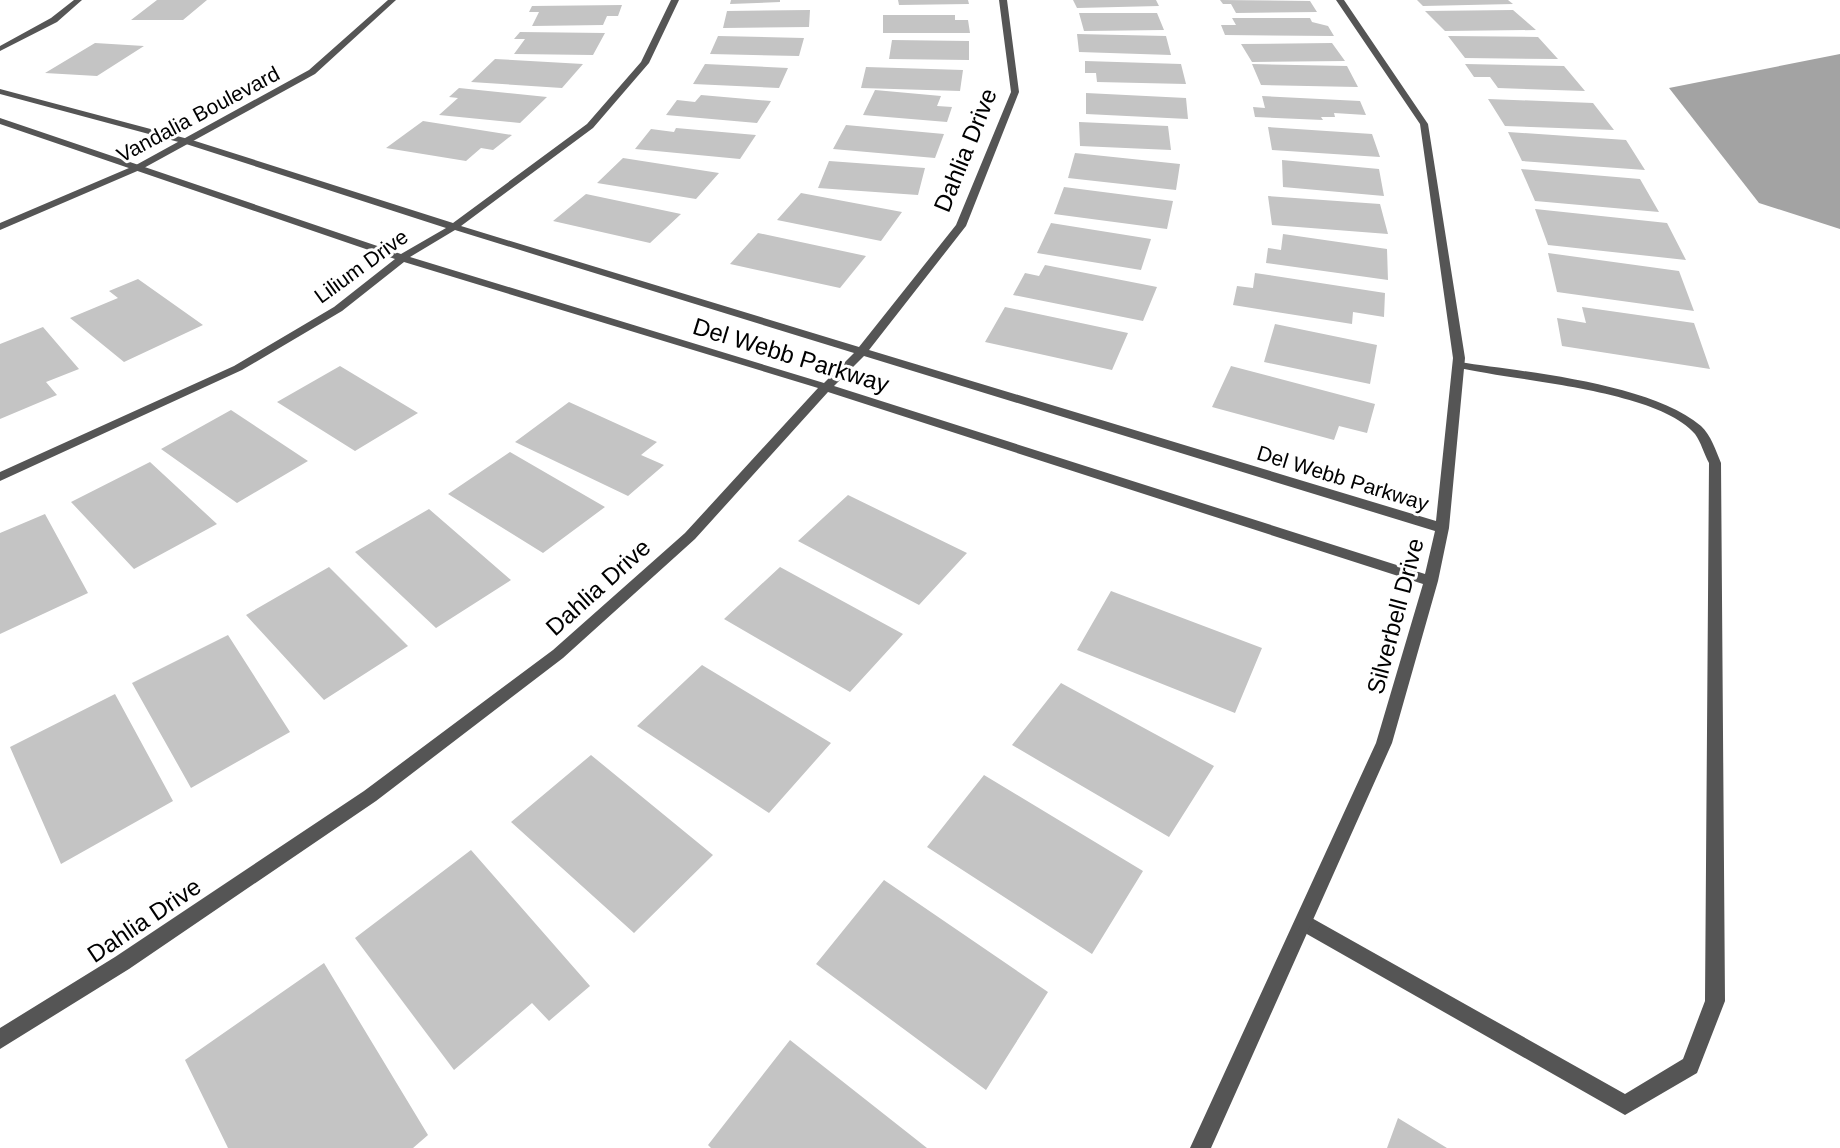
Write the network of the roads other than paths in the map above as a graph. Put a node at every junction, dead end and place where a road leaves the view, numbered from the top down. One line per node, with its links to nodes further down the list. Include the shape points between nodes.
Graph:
1 (78, 0): 6 (street, via 54,20)
2 (392, 0): 9 (street, Vandalia Boulevard, via 312,72)
3 (676, 0): 12 (street, Lilium Drive, via 645,64 590,126)
4 (1003, 0): 14 (street, Dahlia Drive, via 1015,92 961,226)
5 (1340, 0): 15 (street, Silverbell Drive, via 1424,124)
6 (0, 49)
7 (0, 91): 9 (street, Del Webb Parkway)
8 (0, 121): 10 (street, Del Webb Parkway)
9 (189, 142): 10 (street, Vandalia Boulevard); 12 (street, Del Webb Parkway)
10 (139, 167): 11 (street, Vandalia Boulevard); 13 (street, Del Webb Parkway)
11 (0, 227)
12 (454, 227): 13 (street, Lilium Drive); 14 (street, Del Webb Parkway)
13 (402, 258): 16 (street, Del Webb Parkway); 17 (street, Lilium Drive, via 338,309 238,368)
14 (862, 351): 16 (street, Dahlia Drive); 18 (street, Del Webb Parkway)
15 (1459, 365): 18 (street, Silverbell Drive); 20 (street, via 1611,391 1659,407 1699,430 1715,463 1715,1002 1690,1066 1625,1105)
16 (826, 387): 19 (street, Del Webb Parkway); 21 (street, Dahlia Drive, via 690,536 558,654 370,796)
17 (0, 477)
18 (1441, 528): 19 (street, Silverbell Drive)
19 (1431, 581): 20 (street, Silverbell Drive, via 1384,743)
20 (1304, 923): 22 (street, Silverbell Drive)
21 (0, 1039)
22 (1200, 1148)

